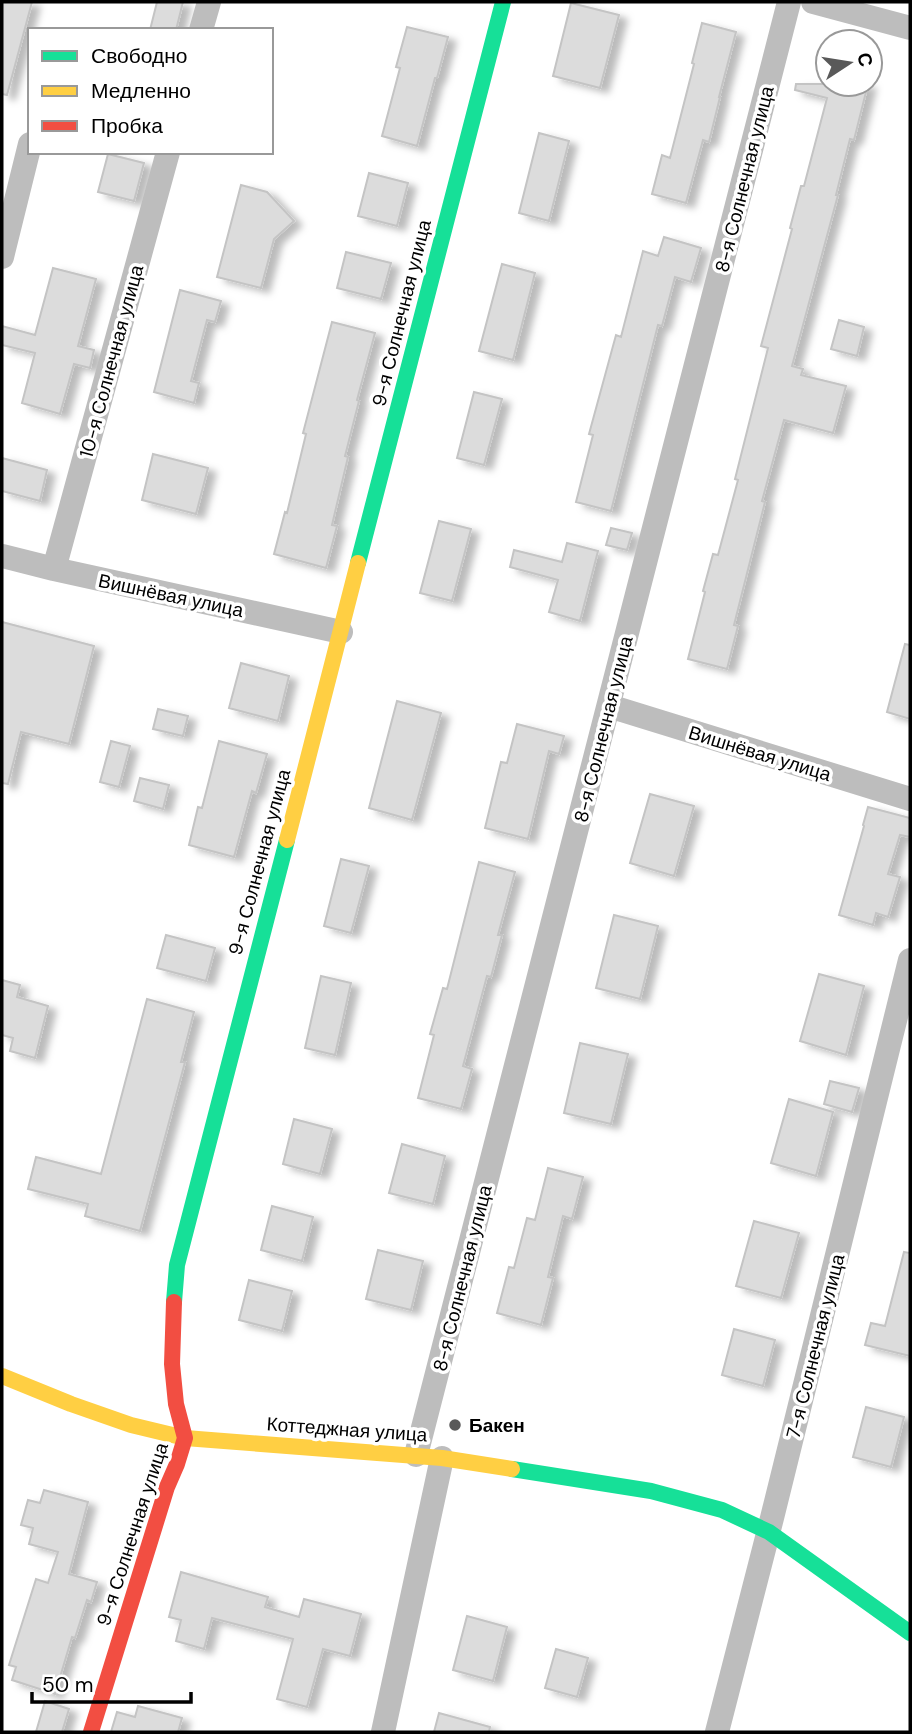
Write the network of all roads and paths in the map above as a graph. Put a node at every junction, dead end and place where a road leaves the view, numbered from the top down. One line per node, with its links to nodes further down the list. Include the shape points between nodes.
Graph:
1 (209, 2): 5 (street)
2 (503, 2): 12 (street, 9-я Солнечная улица)
3 (789, 2): 13 (street, 8-я Солнечная улица)
4 (813, 2): 6 (street)
5 (202, 28)
6 (910, 28)
7 (28, 152): 9 (street)
8 (167, 154): 11 (street, 10-я Солнечная улица)
9 (2, 257)
10 (2, 556): 11 (street, Вишнёвая улица)
11 (54, 569): 12 (street, Вишнёвая улица)
12 (341, 632): 17 (street, 9-я Солнечная улица, via 177,1265 172,1364)
13 (609, 706): 14 (street, Вишнёвая улица); 18 (street, 8-я Солнечная улица)
14 (910, 799)
15 (910, 960): 20 (street, 7-я Солнечная улица)
16 (2, 1376): 17 (street, Коттеджная улица, via 119,1421)
17 (184, 1438): 18 (street, Коттеджная улица); 22 (street, 9-я Солнечная улица)
18 (416, 1455): 19 (street, Коттеджная улица)
19 (442, 1458): 20 (street, Коттеджная улица, via 651,1491 722,1510); 23 (street)
20 (769, 1532): 21 (street, Коттеджная улица); 24 (street, 7-я Солнечная улица)
21 (910, 1633)
22 (91, 1732)
23 (383, 1732)
24 (717, 1732)

